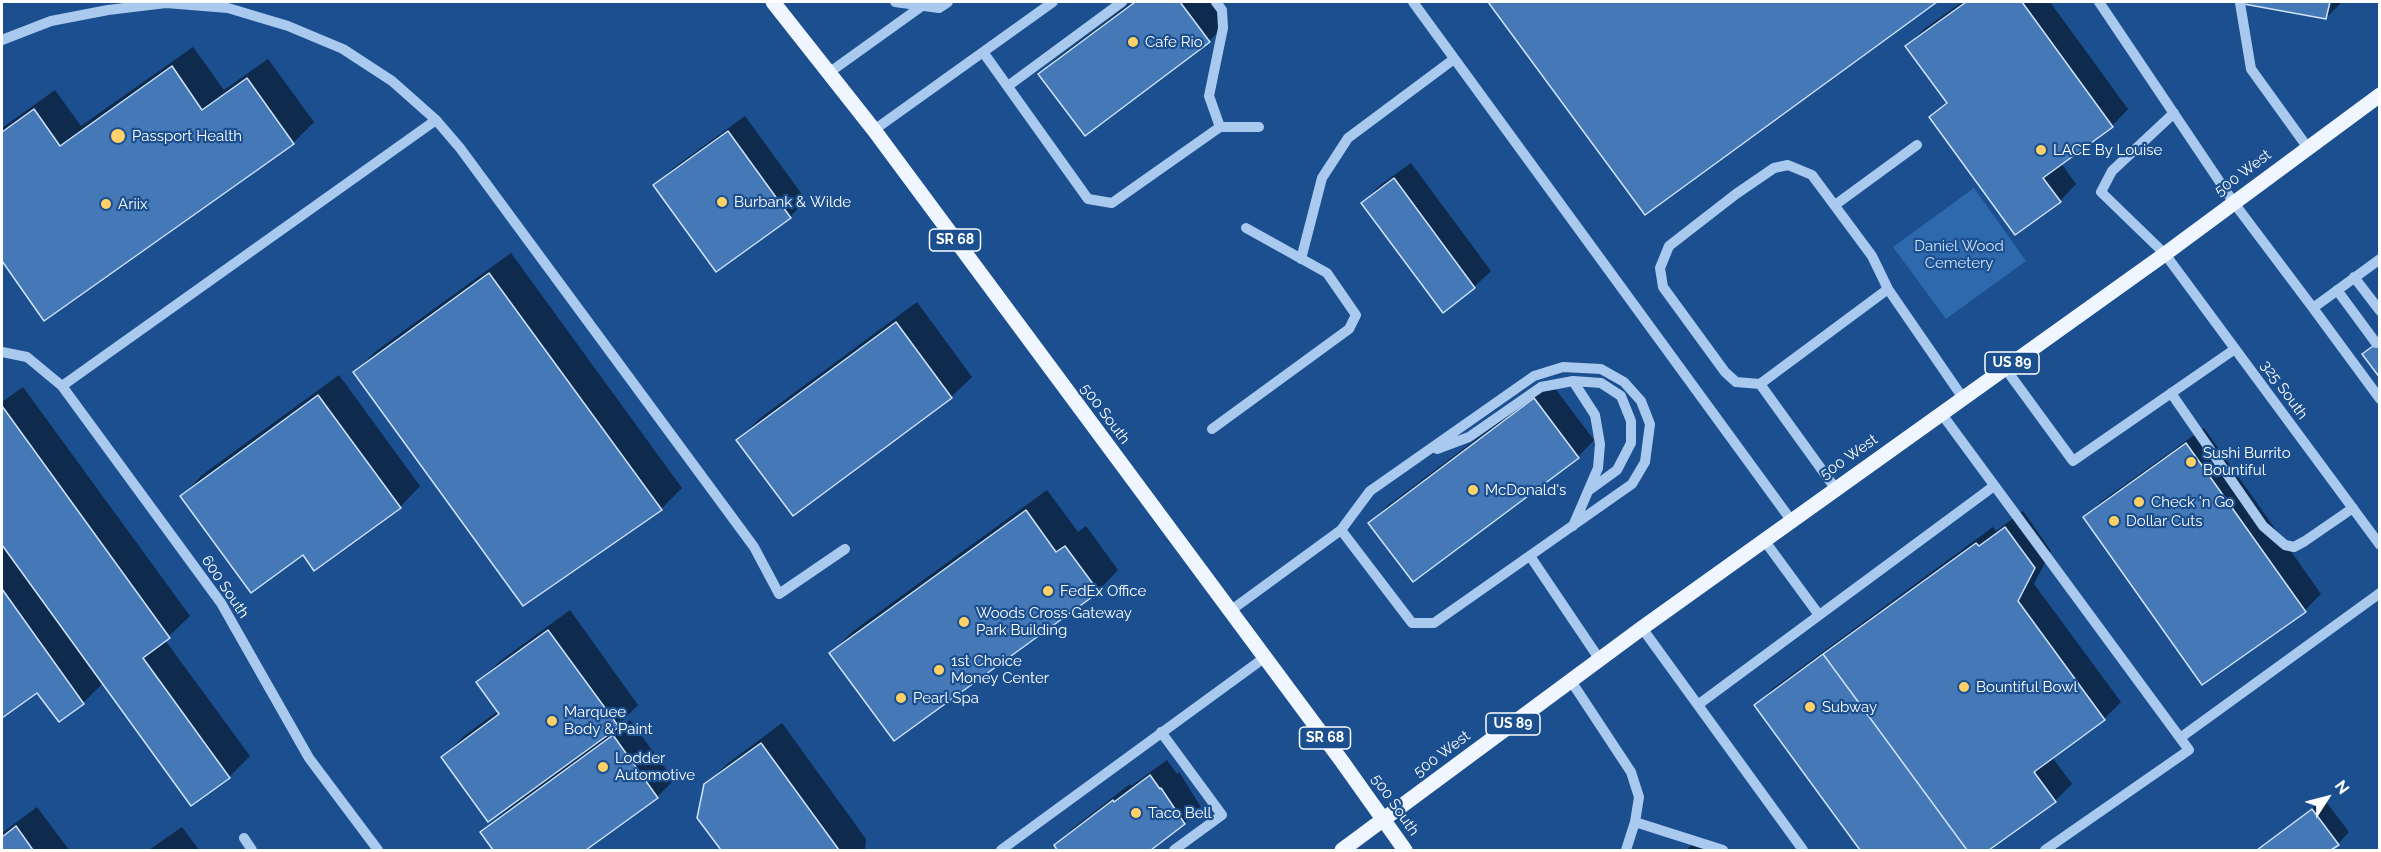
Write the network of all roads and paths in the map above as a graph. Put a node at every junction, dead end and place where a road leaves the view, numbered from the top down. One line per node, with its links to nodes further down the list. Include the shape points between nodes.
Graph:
1 (773, 2): 14 (main road, 500 South / SR 68)
2 (896, 2): 10 (street)
3 (948, 2): 10 (street, via 939,8)
4 (1053, 2): 12 (street)
5 (1122, 2): 15 (street)
6 (1216, 2): 19 (street, via 1222,10 1223,28 1209,96)
7 (1413, 2): 13 (street)
8 (2099, 2): 17 (street)
9 (2240, 3): 23 (street, via 2251,69)
10 (920, 4): 14 (street)
11 (2, 40): 18 (street, via 51,21 108,10 166,3 228,8 288,26 343,49 392,81)
12 (983, 52): 15 (street); 21 (street)
13 (1454, 59): 28 (street, via 1348,138 1322,178); 52 (street)
14 (830, 72): 21 (main road, 500 South / SR 68)
15 (1008, 86): 19 (street, via 1088,199 1112,202)
16 (2379, 95): 23 (main road, 500 West / US 89)
17 (2174, 113): 24 (street); 27 (street, 325 South, via 2112,171 2101,192)
18 (436, 120): 41 (street); 57 (street, via 754,547 779,594)
19 (1220, 127): 20 (street)
20 (1259, 127)
21 (874, 130): 60 (main road, 500 South / SR 68)
22 (1917, 145): 25 (street)
23 (2308, 148): 24 (main road, 500 West / US 89)
24 (2234, 203): 27 (main road, 500 West / US 89); 33 (street)
25 (1835, 205): 31 (street, via 1872,256); 40 (street, via 1812,175 1788,165 1774,168 1669,246 1660,268 1663,287 1725,372 1736,382)
26 (1246, 228): 28 (street)
27 (2165, 254): 36 (street, 325 South); 38 (main road, 500 West / US 89)
28 (1301, 259): 46 (street, via 1327,273 1356,315 1350,329)
29 (2379, 261): 30 (street)
30 (2354, 277): 32 (street); 34 (street)
31 (1888, 288): 40 (street); 43 (street)
32 (2337, 290): 33 (street); 35 (street)
33 (2313, 308): 44 (street)
34 (2379, 311)
35 (2376, 343)
36 (2235, 349): 42 (street); 51 (street, 325 South)
37 (2, 352): 41 (street, 600 South, via 27,357)
38 (2005, 368): 42 (street, via 2073,460); 43 (main road, 500 West / US 89)
39 (1573, 381): 47 (street, via 1541,387 1470,437); 50 (street, via 1595,415 1600,444 1598,468); 50 (street, via 1601,383 1621,396 1631,421 1631,443 1617,470)
40 (1760, 384): 49 (street)
41 (62, 386): 74 (street, 600 South, via 221,603 309,758)
42 (2171, 393): 51 (street, via 2263,526 2285,544 2294,547 2305,542)
43 (1963, 398): 45 (main road, 500 West / US 89)
44 (2379, 399)
45 (1941, 414): 48 (street); 49 (main road, 500 West / US 89)
46 (1212, 429)
47 (1421, 455): 53 (street, via 1534,376 1563,367 1601,369 1624,382 1641,401 1650,424 1646,462 1632,484); 54 (street, via 1370,490)
48 (1994, 486): 61 (street); 68 (street)
49 (1836, 488): 52 (main road, 500 West / US 89)
50 (1588, 491): 53 (street)
51 (2353, 508): 56 (street, 325 South)
52 (1791, 520): 55 (main road, 500 West / US 89)
53 (1573, 526): 58 (street)
54 (1341, 530): 58 (street, via 1412,623 1434,623); 60 (street)
55 (1764, 540): 61 (street); 62 (main road, 500 West / US 89)
56 (2379, 545)
57 (845, 549)
58 (1530, 556): 64 (street)
59 (2379, 593): 68 (street)
60 (1230, 611): 63 (main road, 500 South / SR 68)
61 (1819, 615): 66 (street)
62 (1642, 628): 64 (main road, 500 West / US 89); 66 (street)
63 (1264, 657): 67 (street); 69 (main road, 500 South / SR 68)
64 (1600, 660): 65 (main road, 500 West / US 89)
65 (1571, 681): 69 (main road, 500 West / US 89); 70 (street, via 1631,772 1639,797)
66 (1698, 704): 80 (street)
67 (1161, 732): 72 (street, via 1222,815); 75 (street)
68 (2180, 738): 81 (street, via 2189,750)
69 (1384, 820): 76 (main road, 500 West / US 89); 77 (main road, 500 South / SR 68)
70 (1635, 822): 78 (street); 79 (street)
71 (244, 838): 73 (street)
72 (1181, 848)
73 (252, 850)
74 (378, 850)
75 (1001, 850)
76 (1342, 850)
77 (1405, 850)
78 (1626, 850)
79 (1723, 850)
80 (1803, 850)
81 (2045, 850)

